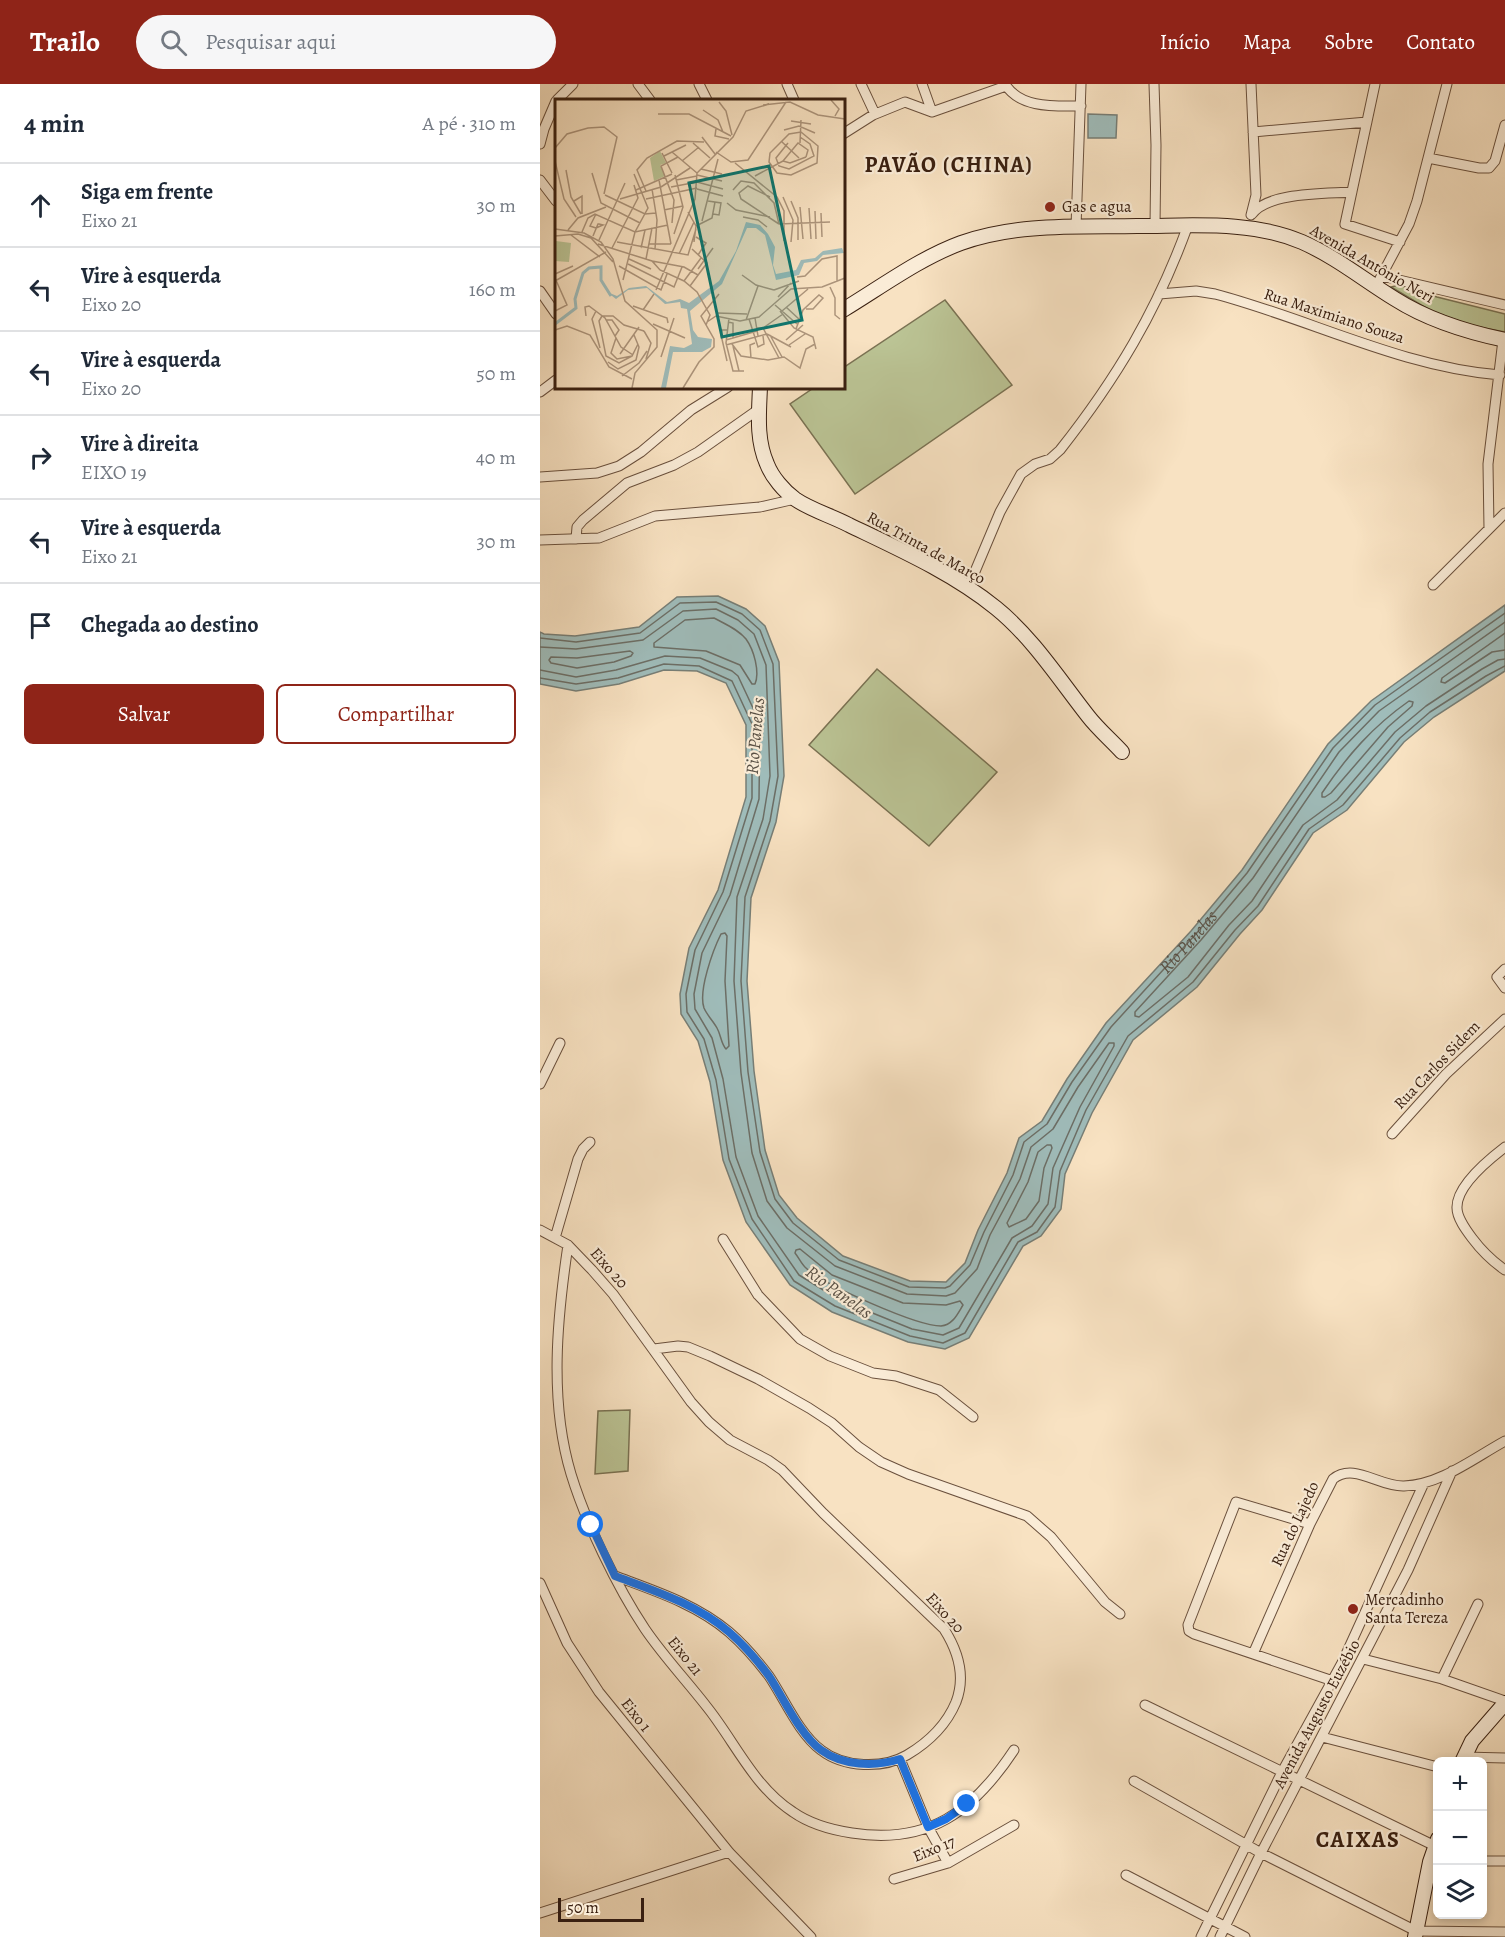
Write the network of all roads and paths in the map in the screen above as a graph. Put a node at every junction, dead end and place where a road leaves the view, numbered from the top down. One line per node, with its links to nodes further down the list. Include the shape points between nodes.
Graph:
1 (573, 84): 13 (street)
2 (638, 84): 14 (street)
3 (699, 84): 15 (street)
4 (787, 84): 16 (street)
5 (861, 84): 20 (street)
6 (922, 84): 19 (street)
7 (1081, 84): 17 (street)
8 (1154, 84): 32 (street)
9 (1251, 84): 23 (street)
10 (1375, 84): 21 (street)
11 (1447, 84): 26 (street)
12 (1006, 85): 17 (street, via 1011,92 1038,106); 19 (street)
13 (560, 99)
14 (649, 99)
15 (706, 99)
16 (794, 99)
17 (1081, 106): 33 (street)
18 (555, 108): 25 (street)
19 (932, 112): 20 (street, via 905,102)
20 (875, 114): 24 (street)
21 (1367, 122): 23 (street); 28 (street)
22 (1505, 125): 26 (street, via 1492,166 1484,169)
23 (1253, 132): 30 (street, via 1256,195)
24 (844, 133)
25 (540, 144)
26 (1428, 158): 34 (street, via 1417,201)
27 (540, 180): 29 (street)
28 (1352, 192): 30 (street, via 1275,200 1256,208); 34 (street, via 1345,224)
29 (555, 200)
30 (1249, 221): 31 (street, Avenida Antônio Neri); 35 (street, Avenida Antônio Neri, via 1301,241)
31 (1188, 225): 32 (street, Avenida Antônio Neri); 37 (street)
32 (1155, 226): 33 (street, Avenida Antônio Neri)
33 (1076, 227): 39 (street, Avenida Antônio Neri, via 1025,229 963,242)
34 (1400, 242): 35 (street)
35 (1379, 281): 38 (street); 41 (street, Avenida Antônio Neri, via 1413,309 1468,331)
36 (540, 291): 40 (street)
37 (1159, 294): 42 (street, Rua Maximiano Souza, via 1215,294 1416,359 1473,373); 55 (street, via 1131,351 1078,427 1050,459 1021,474 1000,512)
38 (1505, 305)
39 (844, 309)
40 (555, 313)
41 (1504, 340): 42 (street)
42 (1500, 375): 51 (street, via 1488,464)
43 (555, 381): 46 (street)
44 (726, 388): 48 (street, via 619,466 597,473)
45 (760, 388): 47 (street)
46 (540, 392)
47 (759, 409): 49 (street, via 758,424 767,464); 52 (street, via 698,452 627,483 583,520 577,527)
48 (540, 477)
49 (795, 499): 52 (street, via 760,507 655,516 599,538); 55 (street, Rua Trinta de Março)
50 (1505, 513): 51 (street)
51 (1489, 528): 54 (street)
52 (576, 539): 53 (street)
53 (540, 540)
54 (1433, 585)
55 (968, 588): 56 (street, Rua Trinta de Março, via 1010,621)
56 (1122, 752)
57 (1505, 969): 58 (street, via 1497,977)
58 (1505, 988)
59 (1505, 1019): 62 (street, Rua Carlos Sidem, via 1446,1074)
60 (560, 1043): 61 (street)
61 (540, 1084)
62 (1392, 1134)
63 (590, 1142): 66 (street, via 578,1159)
64 (1505, 1147): 69 (street, via 1465,1185 1458,1197 1457,1210 1479,1248)
65 (540, 1230): 66 (street)
66 (555, 1238): 68 (street)
67 (723, 1239): 71 (street, via 758,1295 800,1339 873,1373 939,1390)
68 (568, 1245): 70 (street, Eixo 20, via 613,1294); 76 (street, Eixo 21, via 558,1352 561,1430 580,1502)
69 (1505, 1270)
70 (654, 1348): 79 (street, via 688,1347 710,1356 809,1408 881,1462 1027,1516); 91 (street, Eixo 20, via 709,1422 730,1440 782,1470 944,1629 955,1646 961,1676 956,1701 936,1734)
71 (973, 1417)
72 (1505, 1441): 73 (street, Rua do Lajedo)
73 (1452, 1471): 74 (street, Rua do Lajedo); 81 (street, Avenida Augusto Euzébio)
74 (1424, 1483): 75 (street, Rua do Lajedo, via 1394,1485 1345,1472 1327,1487); 83 (street, Avenida Augusto Euzébio)
75 (1310, 1524): 80 (street, Rua do Lajedo); 80 (street, via 1236,1502 1188,1625 1194,1634)
76 (615, 1576): 91 (street, Eixo 20, via 695,1608 730,1633 768,1676 821,1751 842,1760 871,1765); 97 (street, Eixo 21, via 646,1630 762,1784 793,1812 826,1827 864,1835 901,1836)
77 (540, 1583): 100 (street, Eixo 1, via 567,1643 599,1692)
78 (1478, 1604): 82 (street)
79 (1120, 1614)
80 (1253, 1654): 83 (street)
81 (1363, 1659): 82 (street); 86 (street, Avenida Augusto Euzébio)
82 (1442, 1679): 84 (street)
83 (1333, 1681): 93 (street, Avenida Augusto Euzébio)
84 (1505, 1702): 88 (street, via 1472,1741)
85 (1144, 1705): 93 (street)
86 (1322, 1737): 92 (street); 95 (street, Avenida Augusto Euzébio)
87 (1014, 1750): 97 (street, Eixo 21, via 980,1795)
88 (1464, 1757)
89 (1487, 1758): 90 (street)
90 (1505, 1758)
91 (900, 1759): 97 (street)
92 (1433, 1766)
93 (1282, 1772): 95 (street); 99 (street, Avenida Augusto Euzébio)
94 (1134, 1781): 99 (street)
95 (1300, 1781): 98 (street); 101 (street, Avenida Augusto Euzébio)
96 (1014, 1825): 104 (street, Eixo 17)
97 (928, 1827): 104 (street)
98 (1433, 1842)
99 (1246, 1844): 101 (street); 109 (street, Avenida Augusto Euzébio)
100 (729, 1852): 108 (street); 113 (street, Eixo 1)
101 (1261, 1852): 110 (street, Avenida Augusto Euzébio); 112 (street)
102 (1487, 1861): 103 (street)
103 (1505, 1861)
104 (948, 1863): 107 (street, Eixo 17)
105 (1433, 1865): 112 (street)
106 (1126, 1875): 109 (street)
107 (894, 1879)
108 (540, 1913)
109 (1211, 1918): 110 (street); 114 (street, Avenida Augusto Euzébio)
110 (1225, 1927): 115 (street, Avenida Augusto Euzébio); 116 (street)
111 (1505, 1932): 112 (street)
112 (1415, 1934)
113 (811, 1937)
114 (1201, 1937)
115 (1220, 1937)
116 (1245, 1937)

